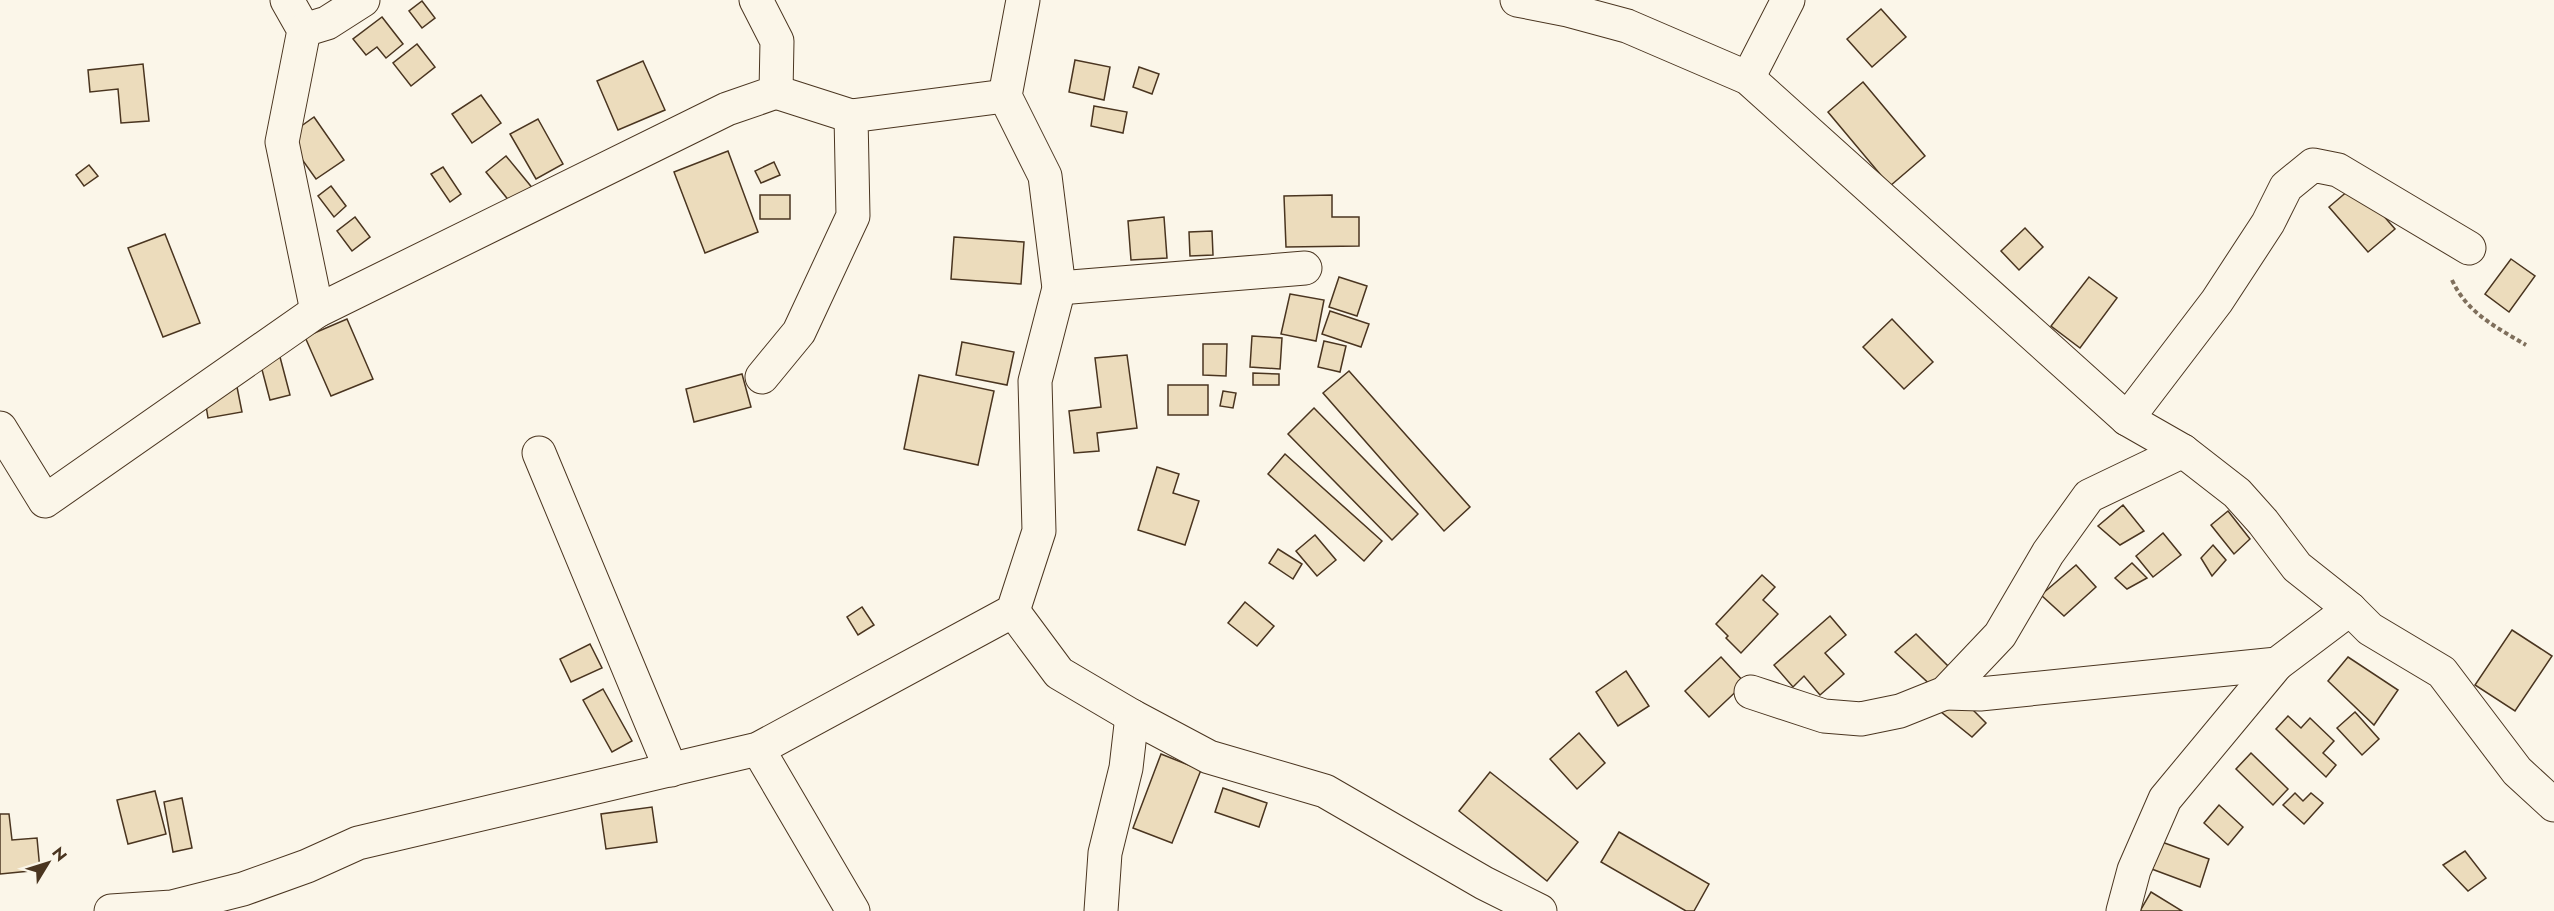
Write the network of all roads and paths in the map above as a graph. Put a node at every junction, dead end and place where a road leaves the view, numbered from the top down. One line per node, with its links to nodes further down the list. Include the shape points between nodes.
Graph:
1 (287, 0): 8 (street)
2 (363, 0): 8 (street, via 327,23)
3 (756, 0): 10 (street, via 777,41)
4 (1023, 0): 11 (street)
5 (1516, 0): 7 (street)
6 (1788, 0): 9 (street)
7 (1569, 5): 9 (street)
8 (304, 30): 16 (street, via 282,142)
9 (1748, 78): 19 (street)
10 (776, 92): 12 (street); 16 (street, via 727,109)
11 (1005, 96): 12 (street); 15 (street, via 1045,176)
12 (851, 116): 18 (street, via 853,216 799,332)
13 (2469, 248): 17 (path, via 2452,280 2461,300); 19 (street, via 2338,170 2313,165 2286,187 2268,223 2217,301)
14 (1305, 268): 15 (street)
15 (1059, 288): 24 (street, via 1035,381 1040,531)
16 (316, 311): 20 (street, via 45,501)
17 (2526, 345)
18 (762, 377)
19 (2127, 419): 21 (street)
20 (0, 428)
21 (2183, 451): 23 (street, via 2237,493 2296,567); 27 (street, via 2089,496 2048,553 2000,635)
22 (539, 453): 30 (street)
23 (2350, 609): 25 (street); 31 (street, via 2370,629 2442,672 2517,771)
24 (1013, 611): 28 (street, via 1059,673); 29 (street)
25 (2277, 664): 27 (street, via 1980,694); 37 (street, via 2165,799 2134,870)
26 (1751, 693): 27 (street, via 1824,716 1861,719 1900,711)
27 (1945, 693)
28 (1132, 716): 35 (street, via 1126,768 1105,853); 36 (street, via 1209,757 1325,791)
29 (758, 749): 30 (street); 34 (street)
30 (671, 770): 32 (street, via 358,843)
31 (2554, 805)
32 (238, 900): 33 (street)
33 (111, 911)
34 (853, 911)
35 (1101, 911)
36 (1540, 911)
37 (2122, 911)

